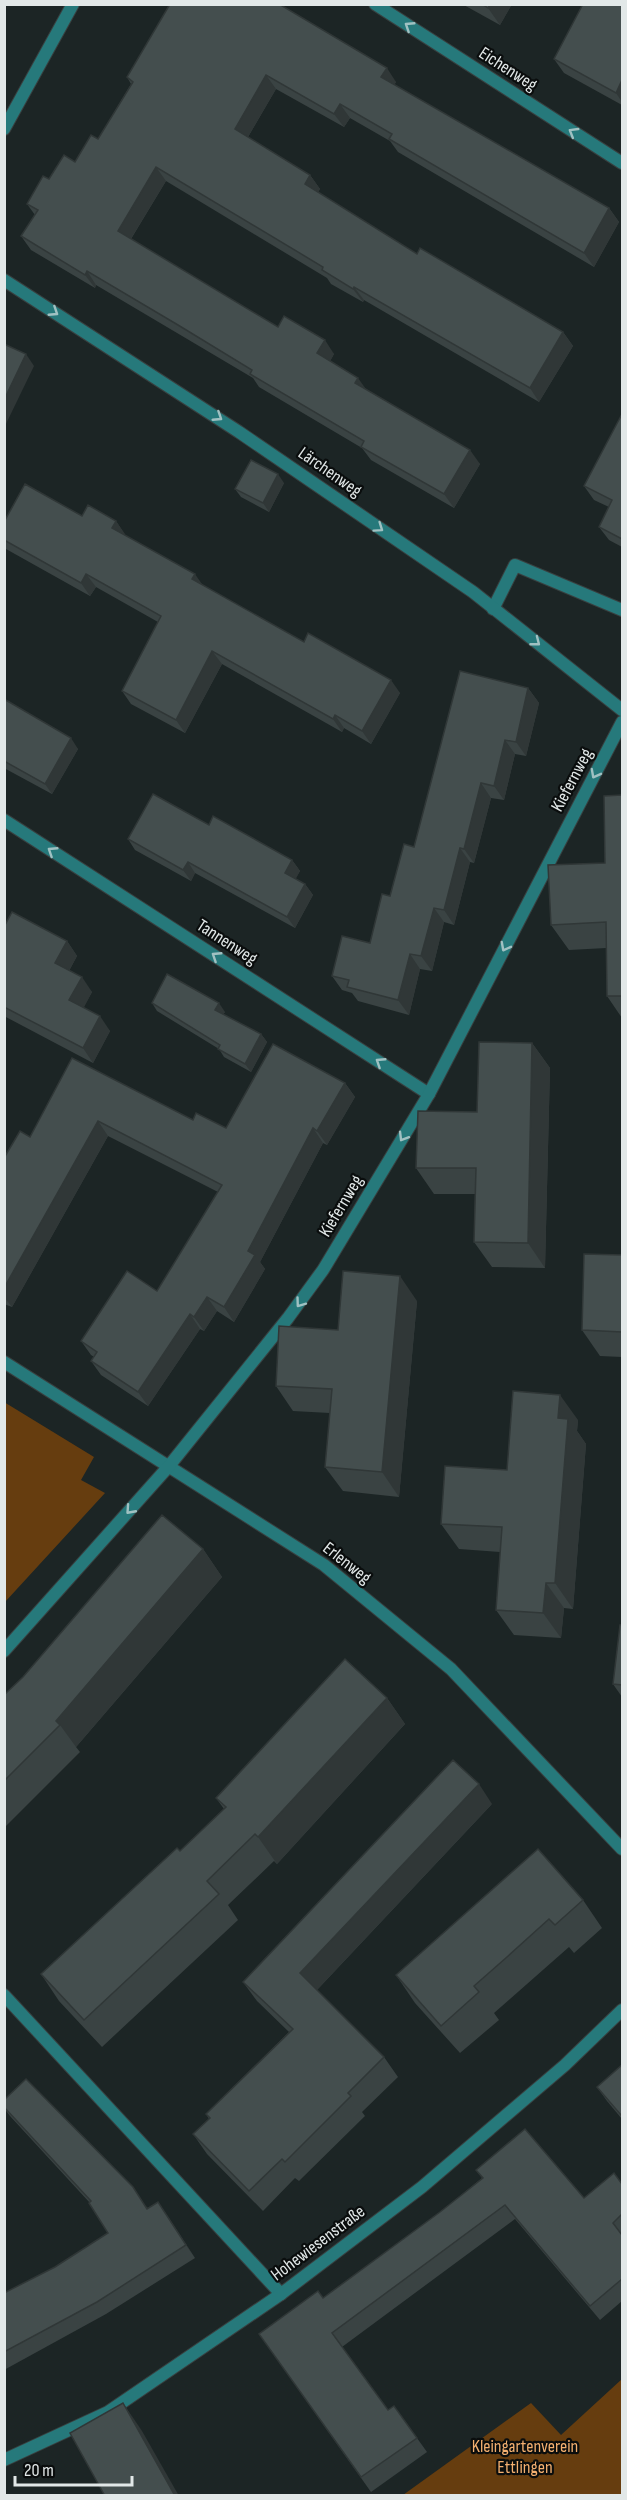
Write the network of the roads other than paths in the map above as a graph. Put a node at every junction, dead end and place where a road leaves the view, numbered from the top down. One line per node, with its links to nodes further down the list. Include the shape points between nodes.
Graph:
1 (73, 4): 3 (street)
2 (375, 4): 4 (street, Eichenweg, one-way to 2)
3 (4, 129)
4 (622, 163)
5 (4, 280): 6 (street, Lärchenweg, one-way to 6, via 240,432)
6 (493, 609): 7 (street, via 515,565); 8 (street, Lärchenweg, one-way to 8)
7 (622, 610)
8 (622, 710)
9 (622, 722): 11 (street, Kiefernweg, one-way to 11)
10 (4, 820): 11 (street, Tannenweg, one-way to 10)
11 (429, 1094): 13 (street, Kiefernweg, one-way to 13, via 323,1270)
12 (4, 1362): 13 (street, Erlenweg)
13 (169, 1466): 14 (street, Kiefernweg, one-way to 14); 15 (street, Erlenweg, via 324,1565 451,1669)
14 (4, 1651)
15 (622, 1849)
16 (4, 1995): 18 (street)
17 (622, 2010): 18 (street, Hohewiesenstraße, via 566,2065 422,2187)
18 (281, 2294): 19 (street, Hohewiesenstraße, via 108,2412)
19 (4, 2460)

